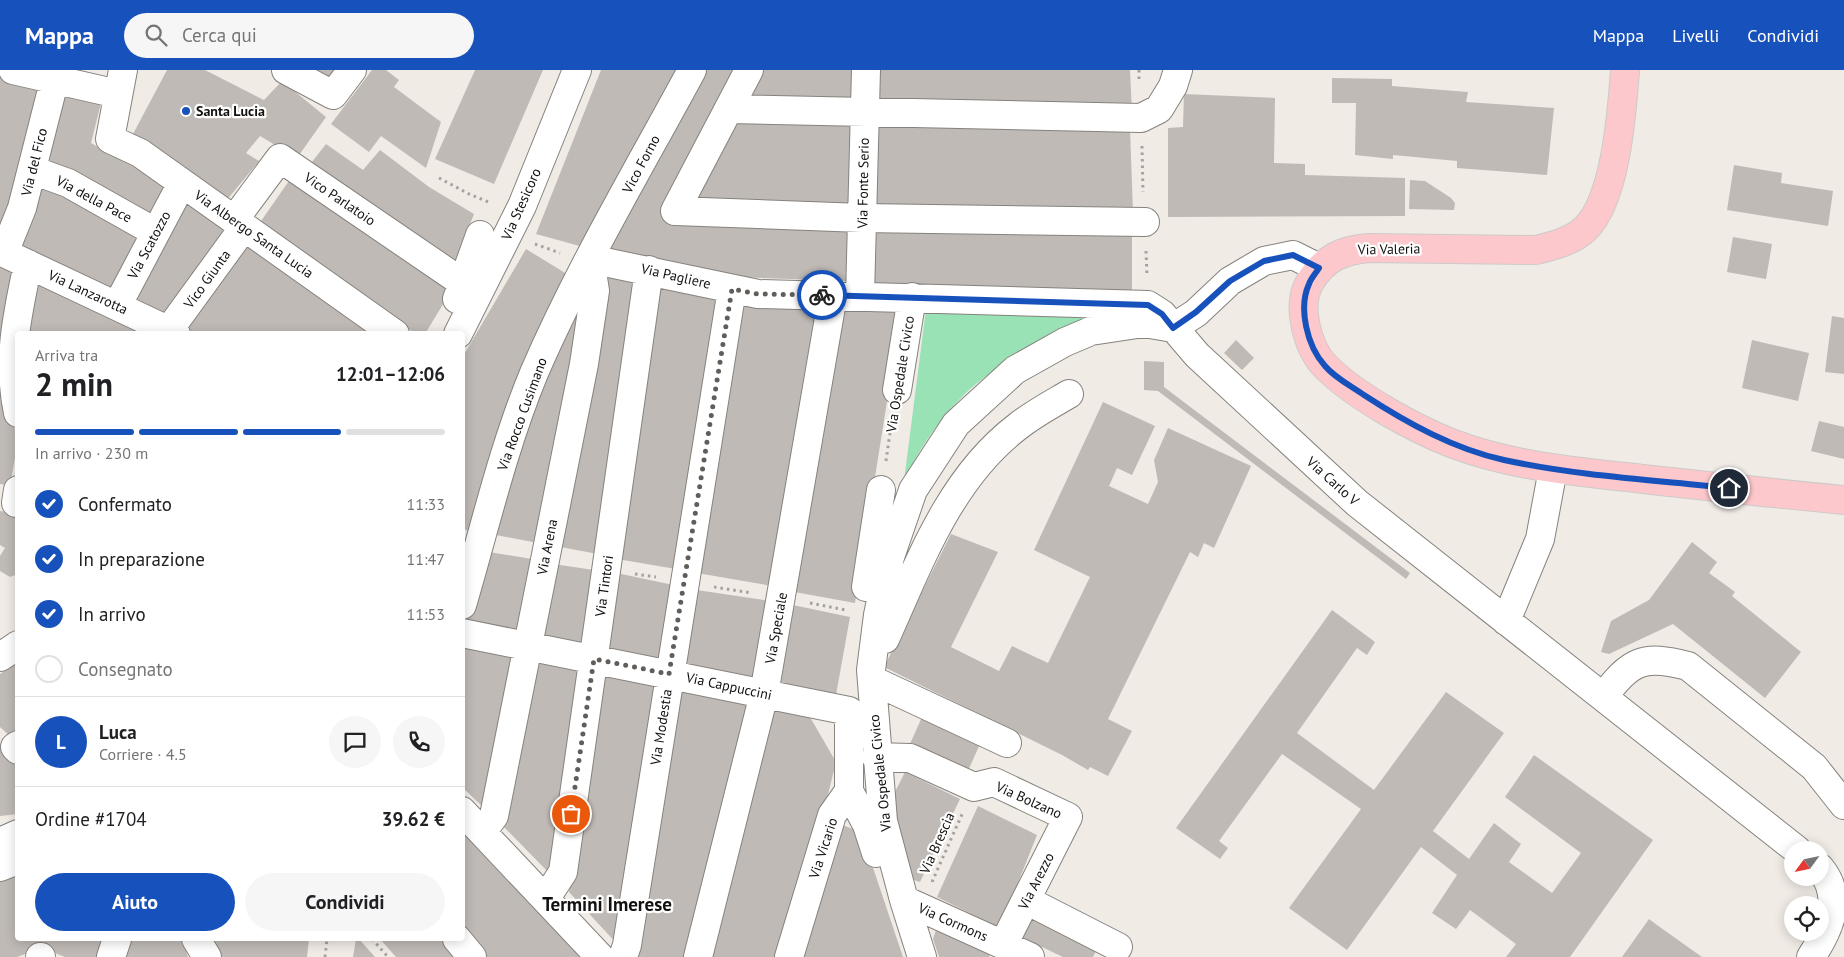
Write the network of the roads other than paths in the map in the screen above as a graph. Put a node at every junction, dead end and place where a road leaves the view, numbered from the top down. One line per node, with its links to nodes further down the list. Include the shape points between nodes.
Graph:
1 (13, 70): 10 (street)
2 (286, 70): 3 (street, via 333,94)
3 (352, 70)
4 (577, 70): 37 (street, Via Stesicoro, via 522,206)
5 (692, 70): 22 (street, Vico Forno)
6 (749, 70): 12 (street)
7 (866, 70): 13 (street, Via Fonte Serio)
8 (1178, 70): 13 (street, via 1173,86 1159,109 1141,118)
9 (1625, 70): 23 (main road, Via Valeria, via 1622,109 1608,190 1598,212 1585,229 1562,243 1536,250 1351,249 1333,256)
10 (56, 75): 11 (street); 14 (street, Via del Fico)
11 (121, 82): 15 (street, Via Albergo Santa Lucia, via 110,139 140,153)
12 (729, 109): 13 (street); 16 (street, via 675,211)
13 (865, 112): 16 (street, Via Fonte Serio)
14 (32, 170): 19 (street, Via della Pace, via 68,183); 21 (street, Via del Fico)
15 (182, 184): 18 (street, Via Albergo Santa Lucia); 19 (street, Via Scatozzo)
16 (862, 218): 17 (street); 28 (street, Via Fonte Serio)
17 (1145, 222)
18 (239, 224): 25 (street, Vico Parlatoio, via 280,158); 34 (street, Vico Giunta); 35 (street, Via Albergo Santa Lucia)
19 (155, 232): 30 (street, Via Scatozzo)
20 (480, 235): 25 (street)
21 (10, 256): 30 (street, Via Lanzarotta); 32 (street, Via del Fico)
22 (590, 259): 24 (street, Via Pagliere); 45 (street, Via Rocco Cusimano, via 535,373 507,446); 49 (street, Via Arena, via 595,291 584,364)
23 (1319, 268): 31 (street, via 1293,255 1264,261 1230,281); 42 (main road, Via Valeria, via 1309,284 1304,302 1305,322 1324,365 1401,419 1451,442 1502,460)
24 (649, 270): 26 (street, Via Pagliere); 52 (street, Via Tintori)
25 (464, 284): 36 (street)
26 (732, 289): 27 (street, Via Pagliere, via 758,294); 53 (street, Via Modestia)
27 (833, 295): 28 (street, Via Pagliere); 55 (street, Via Speciale)
28 (860, 296): 29 (street, Via Pagliere)
29 (912, 297): 31 (street, Via Pagliere, via 1148,305 1162,314); 40 (street, Via Ospedale Civico)
30 (117, 306): 33 (street, Via Lanzarotta)
31 (1173, 328): 46 (street, Via Ospedale Civico, via 1144,323 1119,325 1091,331 1065,342 1015,370 956,424 913,490 890,557); 47 (street, Via Carlo V, via 1197,356 1357,503)
32 (16, 331)
33 (171, 331)
34 (174, 331)
35 (391, 331)
36 (440, 331)
37 (460, 331)
38 (15, 341): 39 (street, Via del Fico, via 12,356)
39 (15, 384)
40 (897, 390)
41 (1069, 394): 54 (street, via 1017,427 993,449 935,526)
42 (1553, 469): 44 (main road, Via Valeria); 47 (street, via 1540,539)
43 (881, 490): 46 (street, via 862,613)
44 (1844, 500)
45 (465, 594)
46 (878, 616): 54 (street, Via Ospedale Civico)
47 (1506, 621): 56 (street, Via Carlo V)
48 (465, 634): 49 (street, Via Cappuccini)
49 (528, 646): 52 (street, Via Cappuccini); 63 (street, Via Arena, via 494,816)
50 (15, 647): 51 (street)
51 (0, 657)
52 (594, 659): 53 (street, Via Cappuccini); 70 (street, Via Tintori, via 563,872)
53 (669, 674): 55 (street, Via Cappuccini); 82 (street, Via Modestia)
54 (871, 675): 57 (street); 58 (street, Via Ospedale Civico)
55 (764, 694): 59 (street, Via Cappuccini, via 849,711); 83 (street, Via Speciale)
56 (1603, 697): 60 (street, via 1619,676 1641,661 1667,660 1688,666 1814,767); 65 (street, Via Carlo V)
57 (1006, 743)
58 (876, 757): 62 (street, Via Bolzano, via 910,758 974,787 994,782); 72 (street, Via Ospedale Civico, via 883,821)
59 (849, 791): 72 (street, Via Cormons, via 867,825 899,922 908,932); 84 (street, Via Vicario, via 832,815)
60 (1844, 805)
61 (465, 814): 63 (street)
62 (1068, 817): 71 (street, Via Arezzo)
63 (483, 831): 70 (street)
64 (15, 835): 66 (street)
65 (1787, 841)
66 (0, 842)
67 (15, 861): 68 (street)
68 (0, 867)
69 (1829, 880): 86 (street, via 1834,886 1836,909 1830,931)
70 (546, 898): 81 (street)
71 (1026, 900): 76 (street, Via Arezzo); 77 (street)
72 (915, 924): 76 (street, Via Cormons)
73 (116, 941): 78 (street)
74 (197, 941): 79 (street)
75 (459, 941): 80 (street)
76 (1003, 945): 85 (street, Via Cormons)
77 (1118, 947)
78 (111, 957)
79 (207, 957)
80 (472, 957)
81 (600, 957)
82 (623, 957)
83 (698, 957)
84 (789, 957)
85 (1030, 957)
86 (1810, 957)

